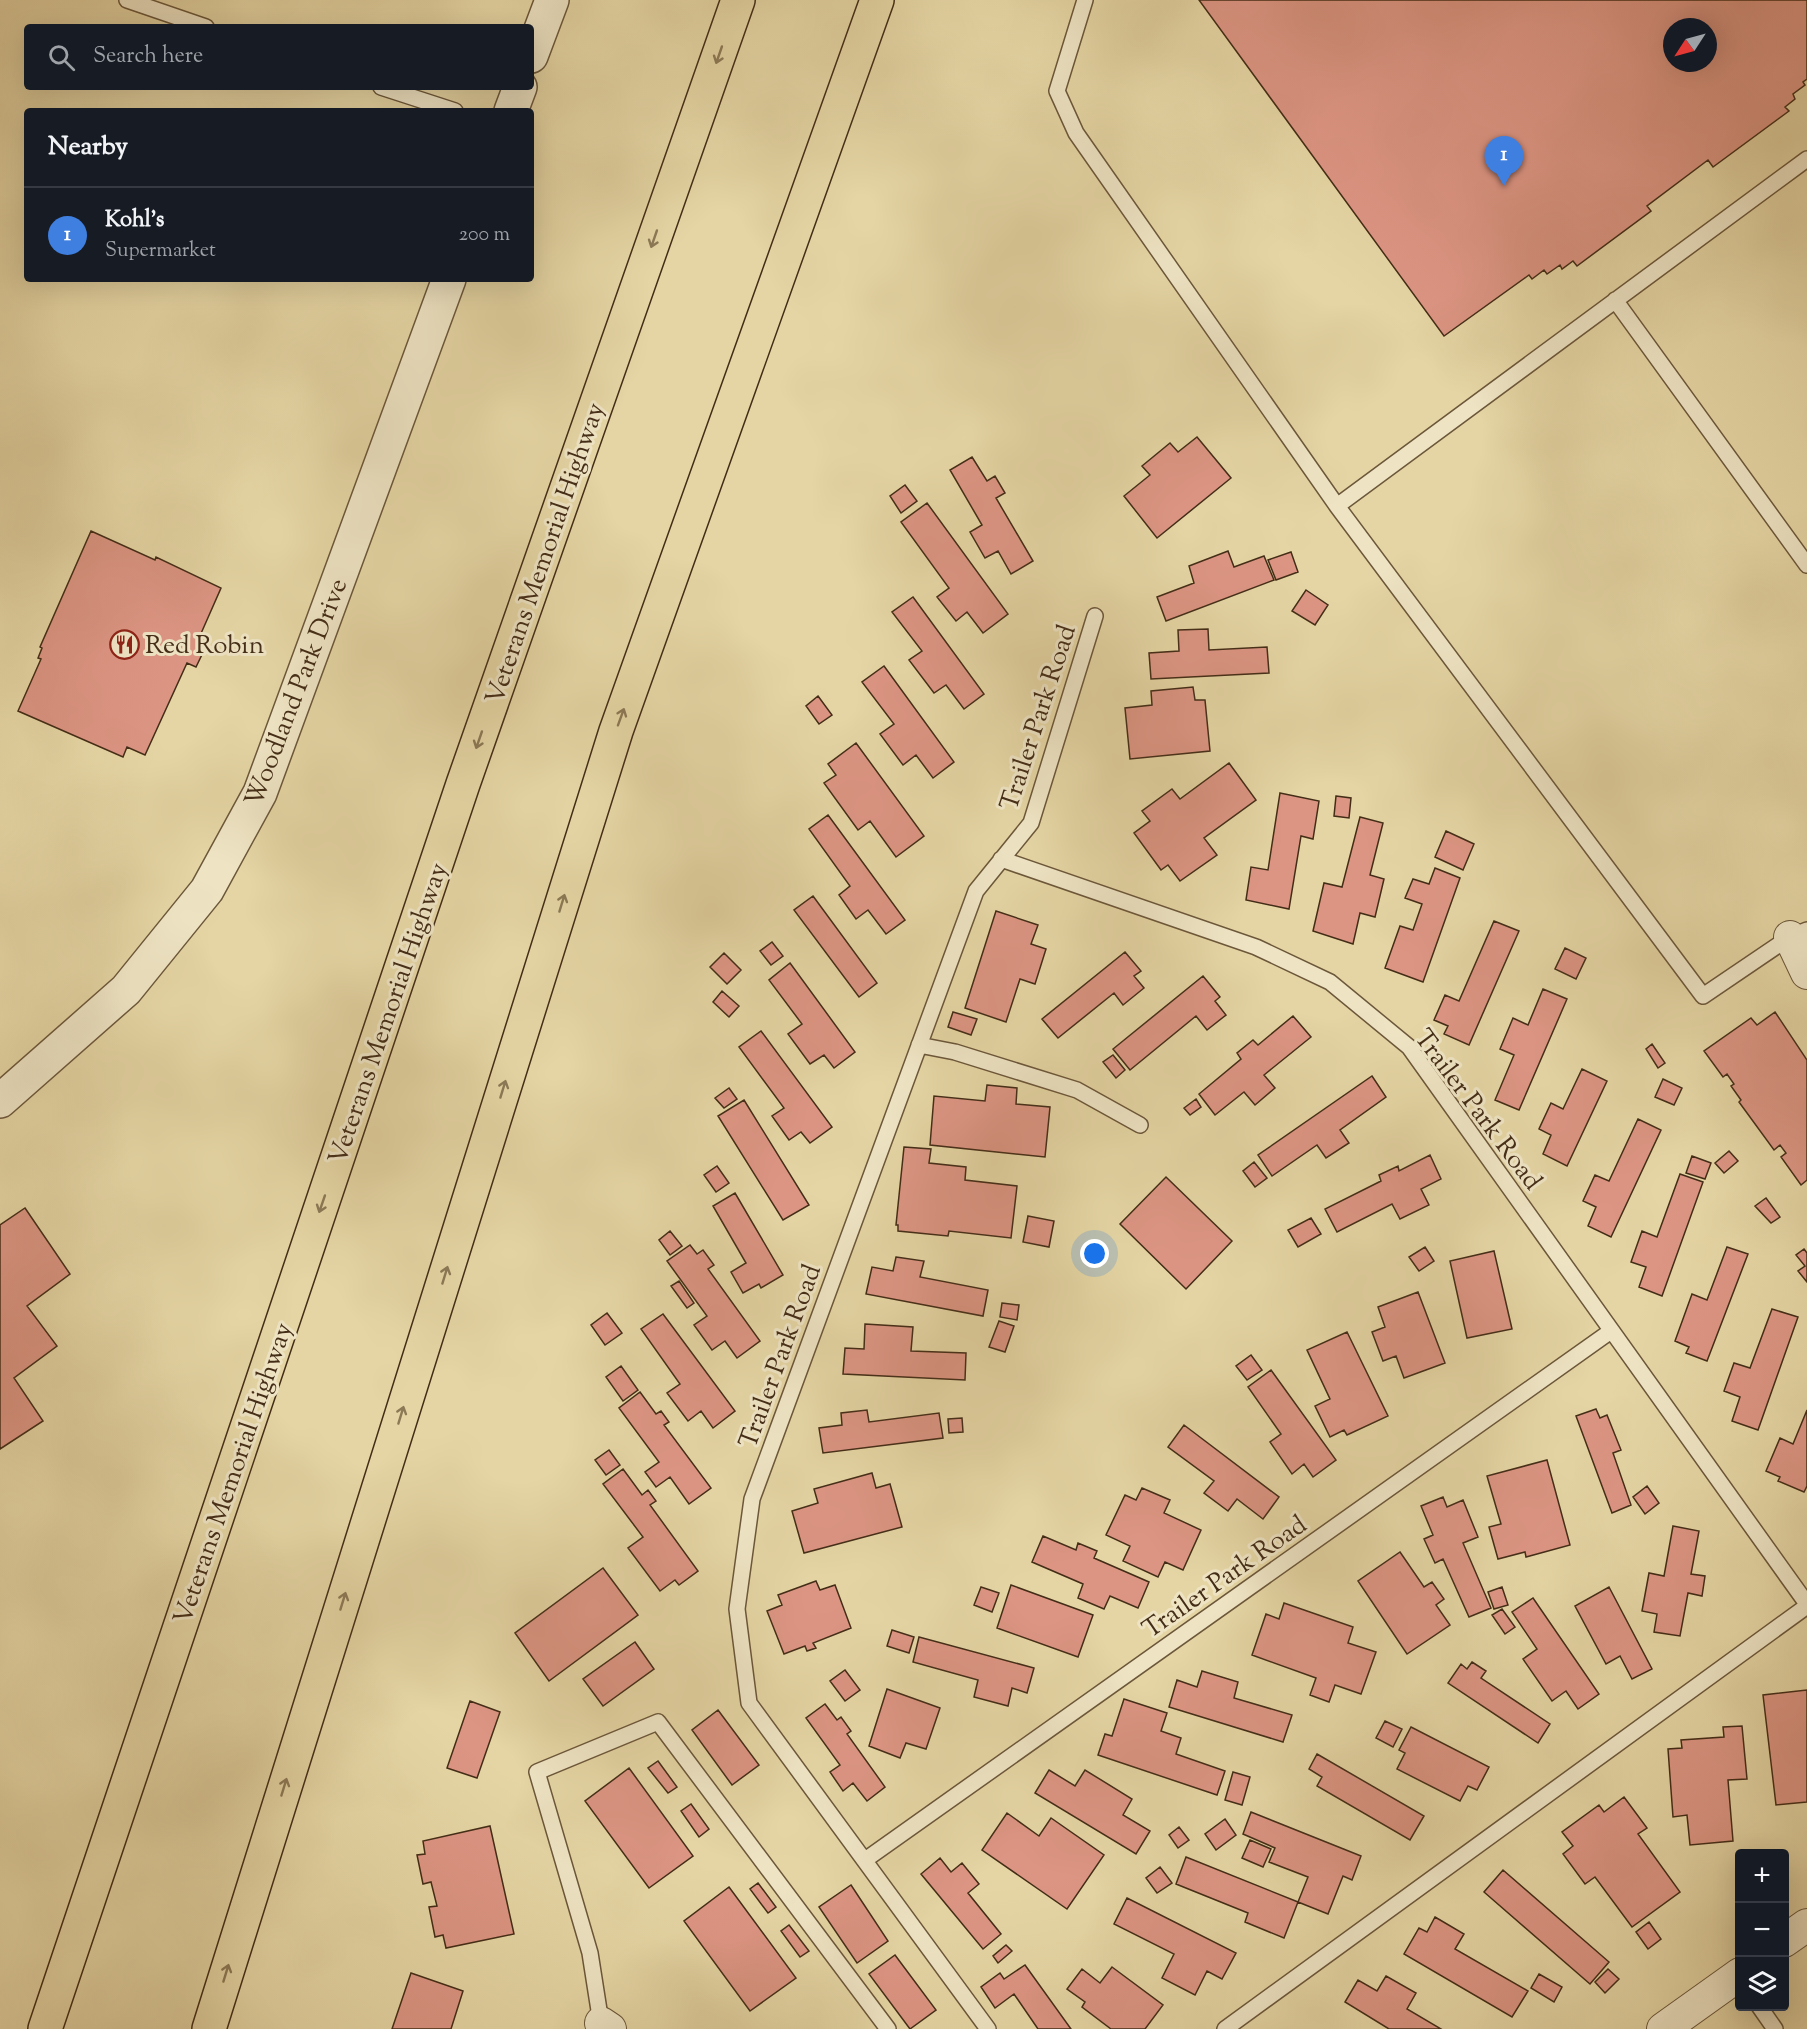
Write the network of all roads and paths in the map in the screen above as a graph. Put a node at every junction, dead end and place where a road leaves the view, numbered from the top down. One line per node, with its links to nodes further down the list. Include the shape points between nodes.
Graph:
1 (127, 0): 6 (lane)
2 (552, 0): 7 (street)
3 (738, 0): 32 (highway, Veterans Memorial Highway, one-way to 32, via 463,784)
4 (877, 0): 33 (highway, one-way to 4, via 616,731)
5 (1085, 0): 15 (lane, via 1057,91 1076,132)
6 (197, 24)
7 (534, 48)
8 (390, 90): 10 (lane)
9 (519, 90): 11 (street)
10 (446, 108)
11 (512, 108)
12 (1807, 159): 14 (lane)
13 (448, 282): 22 (street, Woodland Park Drive, via 260,793 207,890 126,990)
14 (1616, 300): 15 (lane); 16 (lane)
15 (1337, 506): 19 (lane, via 1703,996)
16 (1807, 565)
17 (1095, 616): 18 (lane, Trailer Park Road, via 1031,823)
18 (1001, 859): 21 (lane, Trailer Park Road, via 976,891); 24 (lane, Trailer Park Road, via 1256,947 1330,982 1409,1047)
19 (1799, 933): 20 (street)
20 (1807, 973)
21 (919, 1045): 23 (lane, via 1077,1090); 26 (lane, Trailer Park Road, via 752,1499 737,1609 749,1702)
22 (0, 1101)
23 (1140, 1125)
24 (1611, 1331): 25 (lane, Trailer Park Road); 26 (lane, Trailer Park Road)
25 (1807, 1605): 36 (lane, Trailer Park Road)
26 (865, 1860): 35 (lane, Trailer Park Road)
27 (1807, 1925): 28 (street)
28 (1789, 1938)
29 (1735, 1979): 37 (street)
30 (1762, 2011): 38 (lane)
31 (601, 2027): 34 (lane, via 590,1953 537,1772 658,1722)
32 (45, 2029)
33 (209, 2029)
34 (888, 2029)
35 (988, 2029)
36 (1225, 2029)
37 (1663, 2029)
38 (1775, 2029)

